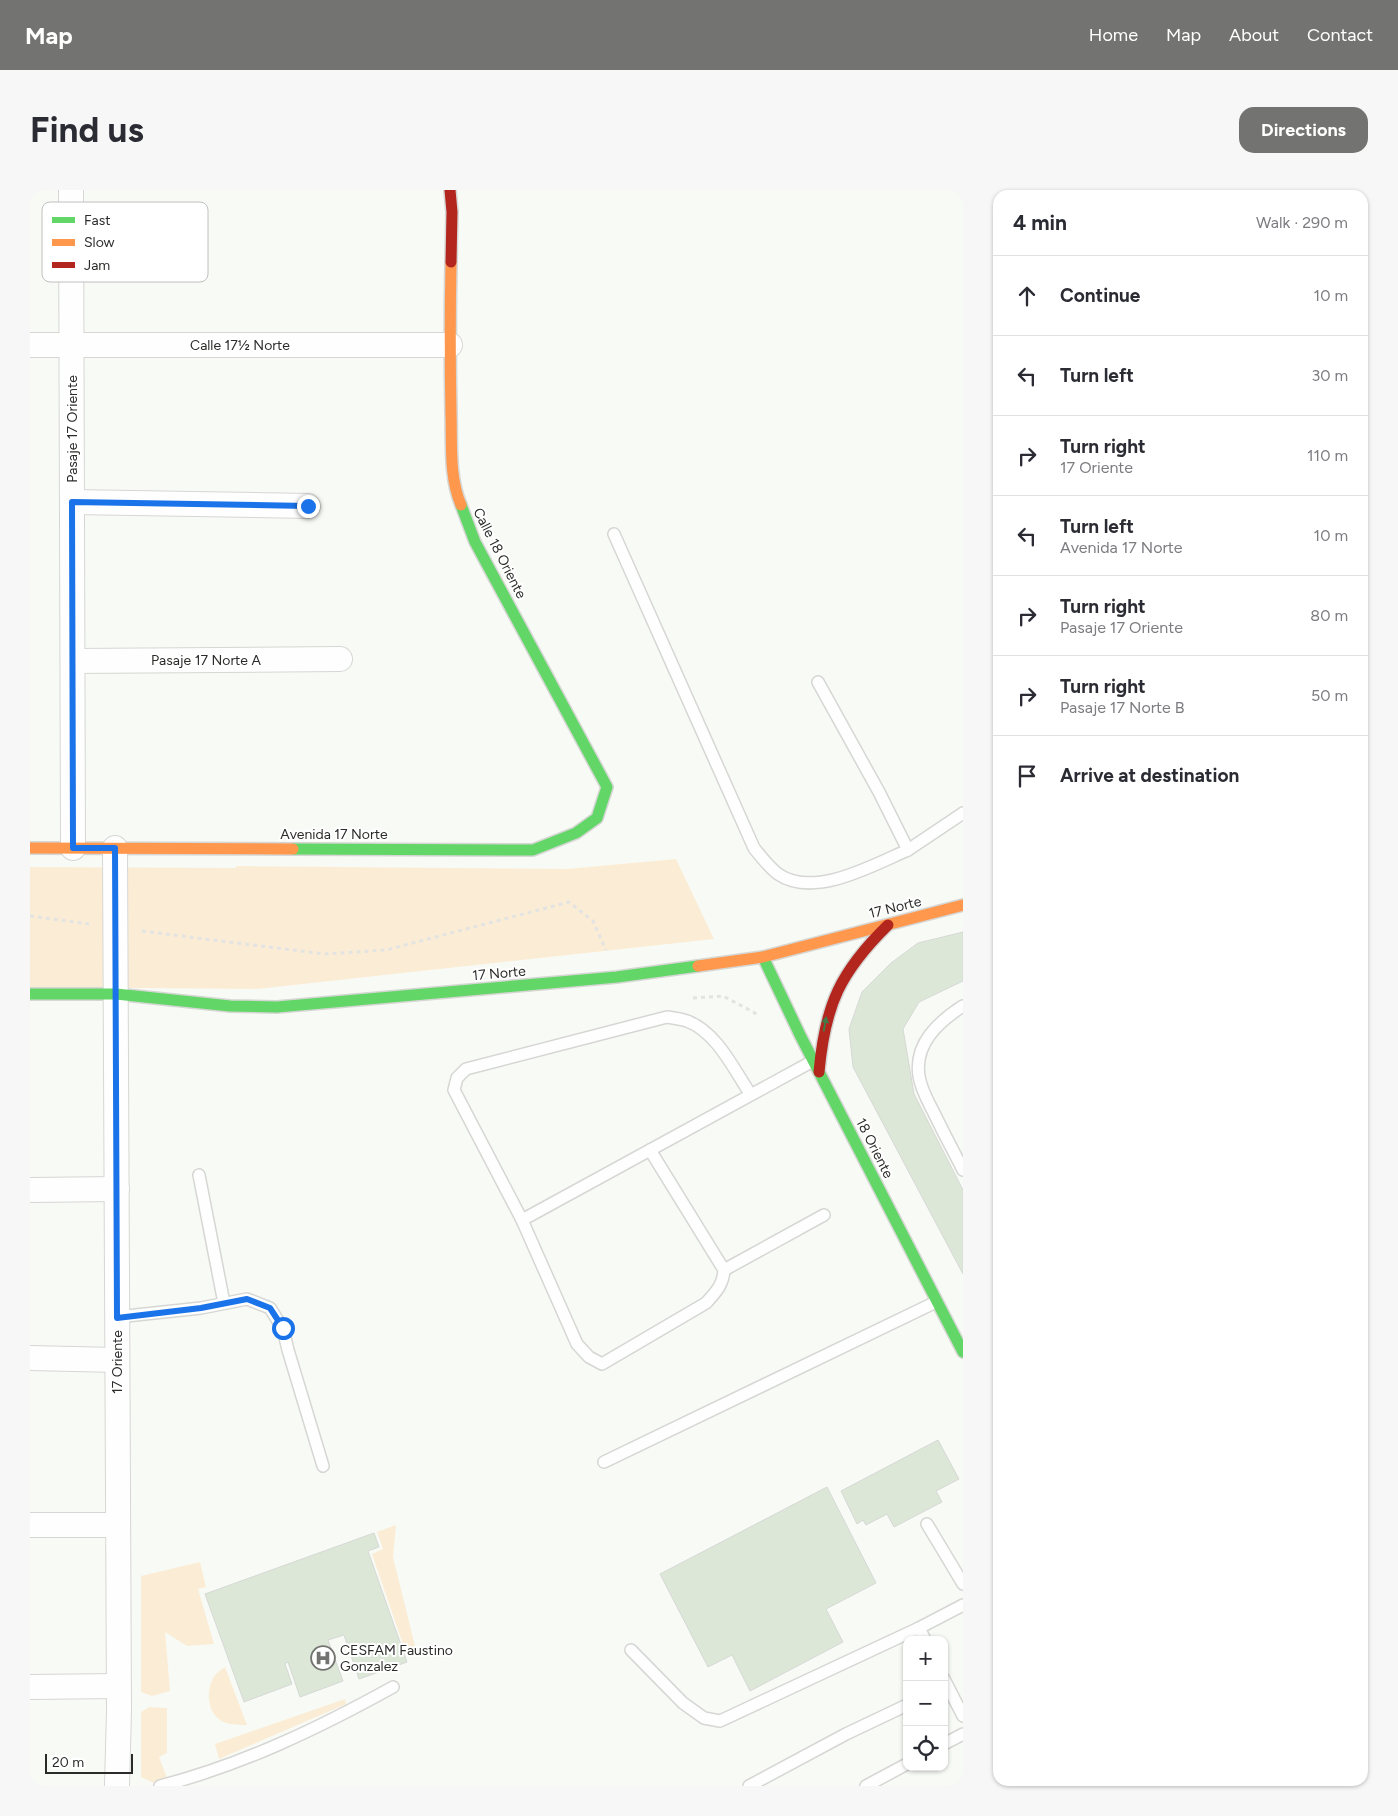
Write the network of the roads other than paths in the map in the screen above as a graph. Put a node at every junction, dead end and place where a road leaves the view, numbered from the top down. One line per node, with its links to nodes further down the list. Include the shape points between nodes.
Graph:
1 (450, 190): 5 (street, Calle 18 Oriente)
2 (71, 282): 4 (street, Pasaje 17 Oriente)
3 (30, 345): 4 (street, Calle 17½ Norte)
4 (71, 345): 5 (street, Calle 17½ Norte); 6 (street, Pasaje 17 Oriente)
5 (450, 345): 12 (street, Calle 18 Oriente, via 454,480 464,517)
6 (72, 502): 7 (street); 10 (street, Pasaje 17 Oriente)
7 (308, 506)
8 (614, 534): 17 (lane, via 754,848 764,860 779,874 818,884 842,878)
9 (340, 660): 10 (street, Pasaje 17 Norte A)
10 (72, 661): 15 (street, Pasaje 17 Oriente)
11 (818, 682): 17 (lane)
12 (608, 787): 16 (street, Avenida 17 Norte, via 597,818 576,833 533,850)
13 (963, 813): 17 (lane)
14 (30, 848): 15 (street, Avenida 17 Norte)
15 (73, 848): 16 (street, Avenida 17 Norte)
16 (115, 848): 22 (street, 17 Oriente)
17 (908, 850)
18 (963, 905): 19 (street, 17 Norte)
19 (889, 925): 20 (street, 17 Norte); 25 (street, one-way to 19, via 827,1016 838,986 859,954)
20 (763, 957): 22 (street, 17 Norte, via 618,977 277,1007 230,1006); 24 (street, 18 Oriente)
21 (30, 994): 22 (street, 17 Norte)
22 (116, 994): 30 (street, 17 Oriente)
23 (963, 1006): 28 (lane, via 940,1023 925,1041 918,1059 925,1095)
24 (813, 1061): 25 (street, 18 Oriente); 26 (lane)
25 (820, 1072): 35 (street, 18 Oriente)
26 (751, 1095): 27 (lane); 33 (lane, via 718,1045 706,1033 688,1021 667,1017 466,1069 457,1078 454,1090)
27 (650, 1150): 33 (lane); 34 (lane)
28 (963, 1170)
29 (199, 1175): 36 (lane)
30 (117, 1189): 31 (street); 37 (street, 17 Oriente)
31 (30, 1190)
32 (824, 1215): 34 (lane)
33 (522, 1220): 34 (lane, via 577,1344 589,1357 602,1364 706,1303 717,1292)
34 (724, 1270)
35 (936, 1302): 38 (street, 18 Oriente); 41 (lane)
36 (224, 1303): 37 (lane); 42 (lane, via 247,1299 270,1308 283,1328)
37 (117, 1318): 40 (street, 17 Oriente)
38 (963, 1352)
39 (30, 1358): 40 (street)
40 (117, 1360): 45 (street, 17 Oriente)
41 (604, 1462)
42 (323, 1466)
43 (927, 1524): 46 (lane)
44 (30, 1525): 45 (street)
45 (117, 1525): 52 (street, 17 Oriente)
46 (963, 1584)
47 (963, 1605): 48 (lane)
48 (919, 1628): 49 (lane); 50 (lane, via 720,1721 704,1718 684,1703)
49 (923, 1636)
50 (631, 1650)
51 (30, 1686): 52 (street)
52 (118, 1686): 60 (street, 17 Oriente)
53 (393, 1687): 61 (lane, via 287,1742)
54 (948, 1689): 56 (lane)
55 (903, 1707): 62 (lane, via 829,1742)
56 (963, 1716)
57 (963, 1734): 58 (lane)
58 (948, 1742)
59 (903, 1766): 63 (lane)
60 (117, 1786)
61 (160, 1786)
62 (749, 1786)
63 (866, 1786)

